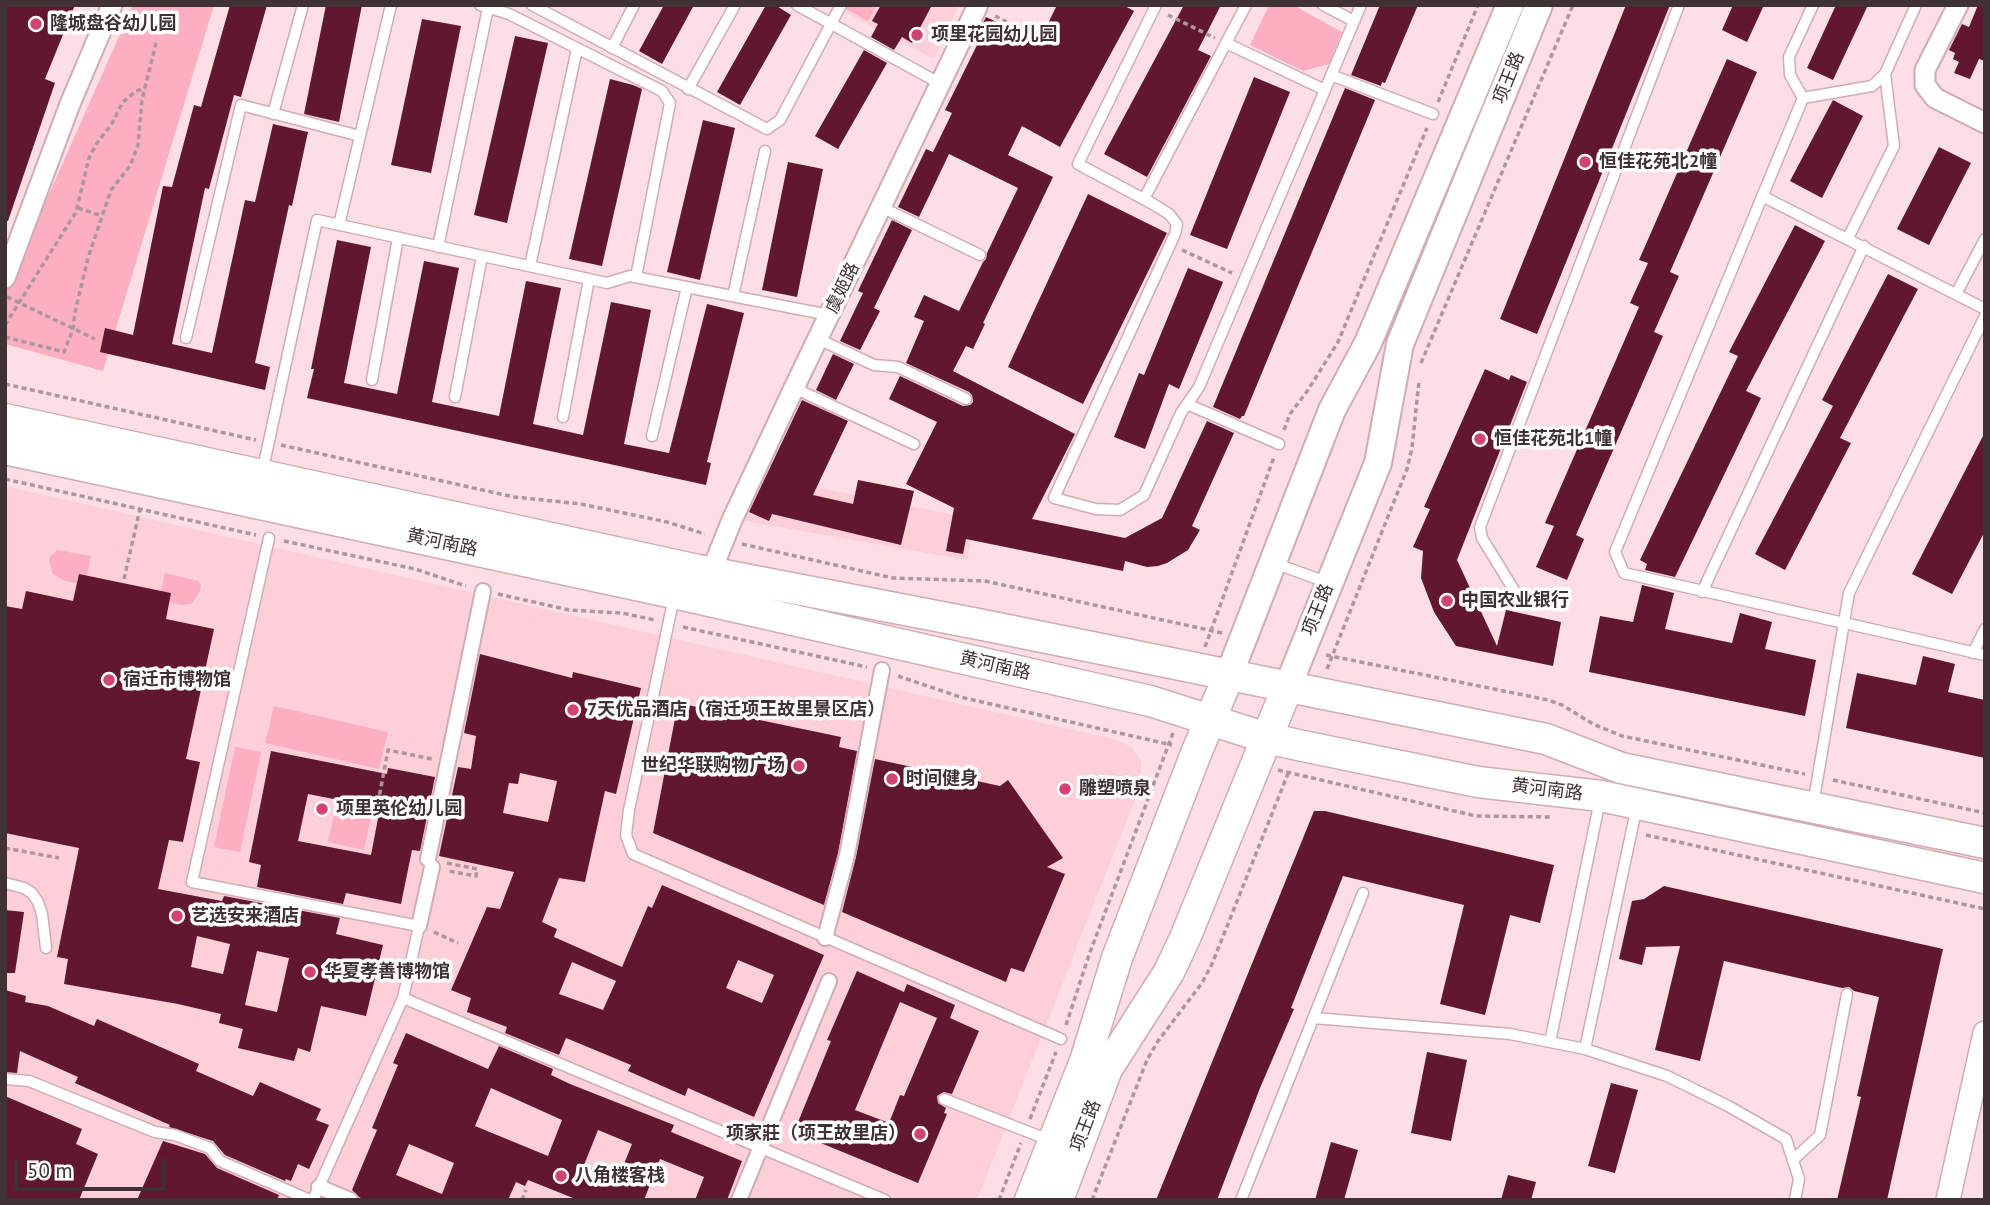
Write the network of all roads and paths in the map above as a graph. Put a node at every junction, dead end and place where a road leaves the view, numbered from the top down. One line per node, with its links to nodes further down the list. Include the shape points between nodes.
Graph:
1 (112, 5): 57 (street, via 69,104)
2 (303, 5): 36 (lane)
3 (391, 5): 39 (lane)
4 (532, 5): 27 (lane)
5 (634, 5): 27 (lane)
6 (735, 5): 33 (lane)
7 (797, 5): 23 (lane)
8 (841, 5): 23 (lane)
9 (1246, 5): 26 (lane)
10 (1323, 5): 22 (lane)
11 (1361, 5): 22 (lane)
12 (1478, 5): 37 (path)
13 (1510, 5): 92 (main road, 项王路, via 1368,343 1332,410)
14 (1539, 5): 96 (main road, 项王路, via 1400,344 1378,463)
15 (1679, 5): 99 (lane, via 1480,527 1482,538)
16 (1813, 5): 35 (lane, via 1789,57 1790,75)
17 (1916, 5): 29 (lane)
18 (1958, 5): 38 (street, via 1925,70 1925,85 1935,98)
19 (484, 7): 28 (lane, via 509,14); 52 (lane)
20 (978, 7): 24 (path); 31 (street, 虞姬路)
21 (1155, 7): 26 (path); 42 (lane, via 1077,164)
22 (1354, 22): 30 (lane)
23 (831, 24): 31 (lane); 33 (lane, via 780,120 767,129)
24 (1021, 29)
25 (156, 43): 32 (path)
26 (1226, 43): 34 (lane); 42 (lane)
27 (612, 48): 33 (lane)
28 (577, 49): 55 (lane); 56 (lane, via 662,91 670,103)
29 (1885, 74): 35 (lane, via 1872,86); 48 (lane, via 1895,146)
30 (1331, 75): 34 (lane); 37 (lane)
31 (941, 84): 44 (street, 虞姬路)
32 (145, 88): 43 (path, via 123,102 97,143); 45 (path, via 138,145 130,166 111,190)
33 (688, 89)
34 (1325, 90): 58 (lane)
35 (1803, 98): 41 (lane)
36 (273, 114): 39 (lane); 71 (lane, via 241,106)
37 (1433, 114): 85 (path, via 1338,342 1290,414)
38 (1985, 123)
39 (360, 136): 46 (lane)
40 (765, 151): 63 (lane)
41 (1762, 196): 48 (lane); 98 (lane, via 1615,552 1623,573)
42 (1144, 199): 50 (lane, via 1177,224)
43 (78, 208): 45 (path); 64 (path)
44 (881, 208): 53 (lane); 66 (street, 虞姬路)
45 (102, 216): 69 (path)
46 (339, 225): 47 (lane); 83 (lane, via 317,220)
47 (398, 238): 52 (lane); 74 (lane)
48 (1847, 238): 51 (lane)
49 (1985, 239): 61 (lane)
50 (1170, 245): 58 (path); 79 (lane, via 1054,498 1096,509 1120,510 1134,503 1144,495)
51 (1864, 246): 61 (lane); 98 (lane)
52 (439, 247): 54 (lane)
53 (980, 255)
54 (482, 256): 55 (lane); 77 (lane)
55 (530, 267): 59 (lane)
56 (636, 277): 59 (lane, via 607,283); 60 (lane)
57 (5, 278)
58 (1245, 278): 79 (lane, via 1199,387)
59 (589, 279): 80 (lane)
60 (687, 287): 63 (lane); 82 (lane)
61 (1956, 294): 65 (lane)
62 (5, 296): 64 (path)
63 (733, 296): 66 (lane)
64 (20, 304): 68 (path); 69 (path)
65 (1985, 309)
66 (830, 315): 73 (street, 虞姬路)
67 (1985, 316): 101 (lane, via 1849,593)
68 (5, 325)
69 (73, 329): 70 (path, via 64,352); 72 (path)
70 (5, 337)
71 (186, 338)
72 (94, 339)
73 (818, 339): 76 (street, 虞姬路); 78 (lane, via 874,365 898,367)
74 (372, 380)
75 (5, 384): 83 (path)
76 (794, 388): 84 (lane); 91 (street, 虞姬路)
77 (455, 397)
78 (966, 399)
79 (1187, 404): 85 (lane)
80 (563, 417)
81 (5, 419): 87 (main road, 黄河南路)
82 (652, 436)
83 (268, 443): 87 (lane); 91 (path, via 514,497 581,504 667,522)
84 (914, 444)
85 (1279, 444): 103 (path)
86 (5, 449): 95 (main road, 黄河南路)
87 (261, 476): 95 (main road, 黄河南路)
88 (5, 479): 89 (path)
89 (140, 509): 90 (path); 94 (path)
90 (269, 538): 97 (path, via 415,569); 130 (lane, via 192,882)
91 (725, 540): 93 (street, 虞姬路); 103 (path, via 893,578 985,581)
92 (1272, 563): 96 (lane); 104 (main road, 项王路)
93 (711, 572): 95 (main road, 黄河南路); 108 (main road, 黄河南路)
94 (124, 579)
95 (677, 580): 100 (lane); 112 (main road, 黄河南路)
96 (1329, 583): 105 (main road, 项王路)
97 (483, 591): 100 (path, via 569,610 622,612); 115 (street)
98 (1702, 592): 101 (lane)
99 (1520, 600)
100 (668, 623): 109 (path); 131 (lane, via 629,810 626,835 630,849 638,858)
101 (1844, 624): 106 (lane); 116 (lane)
102 (1985, 629): 106 (lane)
103 (1212, 631): 104 (path); 108 (path)
104 (1244, 637): 110 (main road, 项王路)
105 (1302, 650): 111 (main road, 项王路); 116 (path, via 1548,700 1622,736)
106 (1973, 653): 107 (lane)
107 (1985, 655)
108 (1197, 669): 110 (main road, 黄河南路)
109 (882, 670): 113 (path, via 960,696); 131 (street, via 847,855)
110 (1229, 675): 111 (main road, 黄河南路); 112 (main road, 项王路)
111 (1288, 686): 114 (main road, 项王路); 116 (main road, 黄河南路, via 1546,739 1621,768)
112 (1210, 719): 113 (main road, 项王路); 114 (main road, 黄河南路)
113 (1197, 751): 144 (main road, 项王路)
114 (1261, 751): 117 (main road, 黄河南路); 120 (path, via 1476,816); 154 (main road, 项王路, via 1169,972 1107,1069)
115 (448, 762): 118 (path, via 388,750); 125 (street)
116 (1816, 792): 119 (path); 122 (main road, 黄河南路)
117 (1601, 796): 121 (main road, 黄河南路); 140 (lane)
118 (378, 803)
119 (1985, 813)
120 (1552, 817)
121 (1634, 818): 126 (main road, 黄河南路); 129 (path); 141 (lane)
122 (1985, 843)
123 (5, 848): 124 (path)
124 (59, 858)
125 (430, 863): 125 (path, via 477,869 476,876); 130 (street)
126 (1985, 878)
127 (5, 883): 133 (lane, via 32,893 42,914)
128 (1363, 893): 137 (lane)
129 (1985, 909)
130 (419, 926): 132 (path); 136 (lane)
131 (825, 938): 139 (lane)
132 (458, 943)
133 (46, 948)
134 (829, 981): 145 (street)
135 (1847, 994): 146 (lane, via 1820,1135)
136 (403, 998): 145 (lane); 148 (lane)
137 (1314, 1018): 140 (lane, via 1510,1034); 155 (lane)
138 (1985, 1033): 157 (street)
139 (1061, 1039)
140 (1550, 1042): 141 (lane)
141 (1585, 1049): 146 (lane, via 1667,1076 1728,1106 1786,1139)
142 (5, 1079): 148 (lane, via 29,1081 155,1132 175,1135 210,1149 220,1161)
143 (944, 1099): 144 (lane)
144 (1052, 1142): 153 (main road, 项王路)
145 (761, 1147): 151 (street); 152 (lane)
146 (1793, 1160): 156 (lane, via 1799,1179)
147 (526, 1190): 150 (path)
148 (314, 1195): 149 (street)
149 (350, 1200)
150 (522, 1200)
151 (739, 1200)
152 (885, 1200)
153 (1030, 1200)
154 (1058, 1200)
155 (1241, 1200)
156 (1795, 1200)
157 (1948, 1200)

